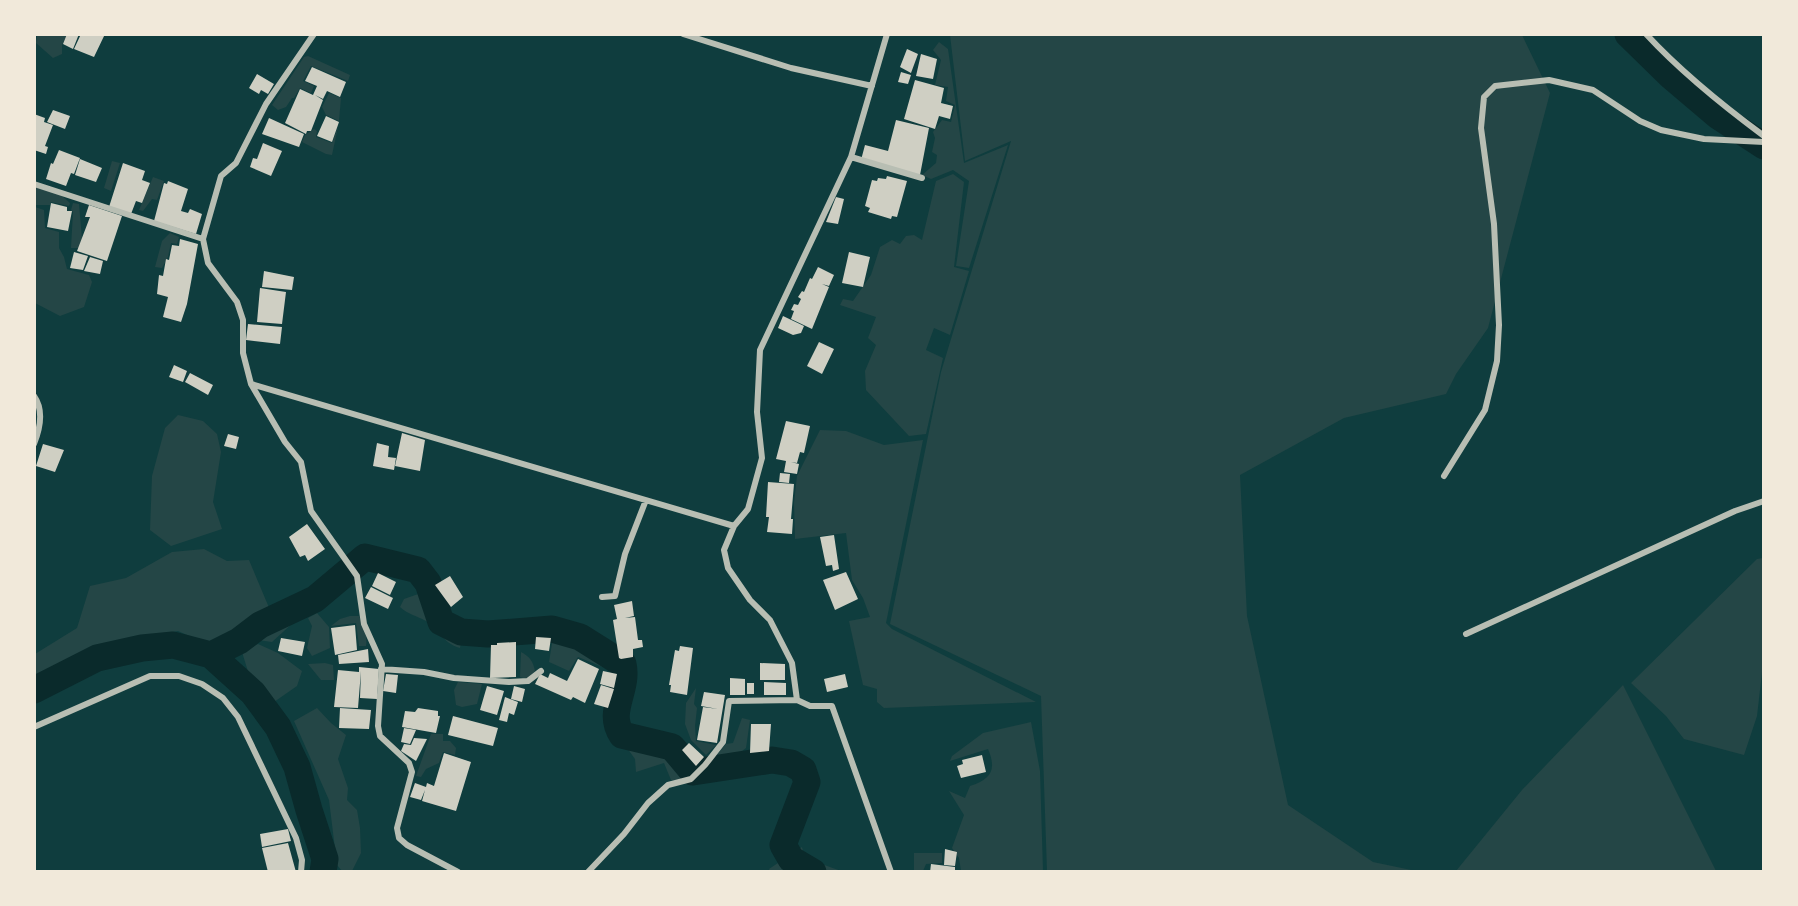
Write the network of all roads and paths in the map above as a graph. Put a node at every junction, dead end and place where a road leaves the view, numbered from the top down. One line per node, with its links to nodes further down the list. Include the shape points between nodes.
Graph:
1 (314, 34): 11 (street, via 266,104 236,163 221,176)
2 (683, 34): 5 (street, via 791,68)
3 (887, 34): 5 (street)
4 (1646, 34): 6 (street, via 1708,95)
5 (872, 86): 8 (street)
6 (1764, 136)
7 (1764, 142): 15 (street, via 1704,139 1661,130 1593,90 1549,80 1495,86 1484,97 1481,128 1494,224 1497,361 1485,410)
8 (851, 157): 9 (street); 18 (street, via 760,350 757,412 762,458 748,509)
9 (922, 178)
10 (34, 184): 11 (street)
11 (203, 238): 12 (street, via 208,263 237,302 243,320 243,353)
12 (251, 384): 16 (street); 21 (street, via 301,462 310,511 357,576 364,624)
13 (34, 396): 14 (street, via 40,426)
14 (34, 444)
15 (1444, 476)
16 (646, 500): 18 (street); 19 (street, via 625,554 615,596)
17 (1764, 501): 20 (street)
18 (734, 526): 23 (street, via 724,550 728,568 770,620 792,663)
19 (602, 597)
20 (1466, 634)
21 (381, 669): 22 (street, via 509,682 528,681); 26 (street, via 380,736 409,763 412,772 397,828 399,838)
22 (541, 670)
23 (797, 700): 27 (street, via 729,701 723,742 705,765 692,779 668,784); 28 (street, via 810,706 832,706)
24 (34, 727): 25 (street, via 150,676 179,676 202,684 223,698 237,717 296,838)
25 (302, 872)
26 (458, 872)
27 (588, 872)
28 (891, 872)

